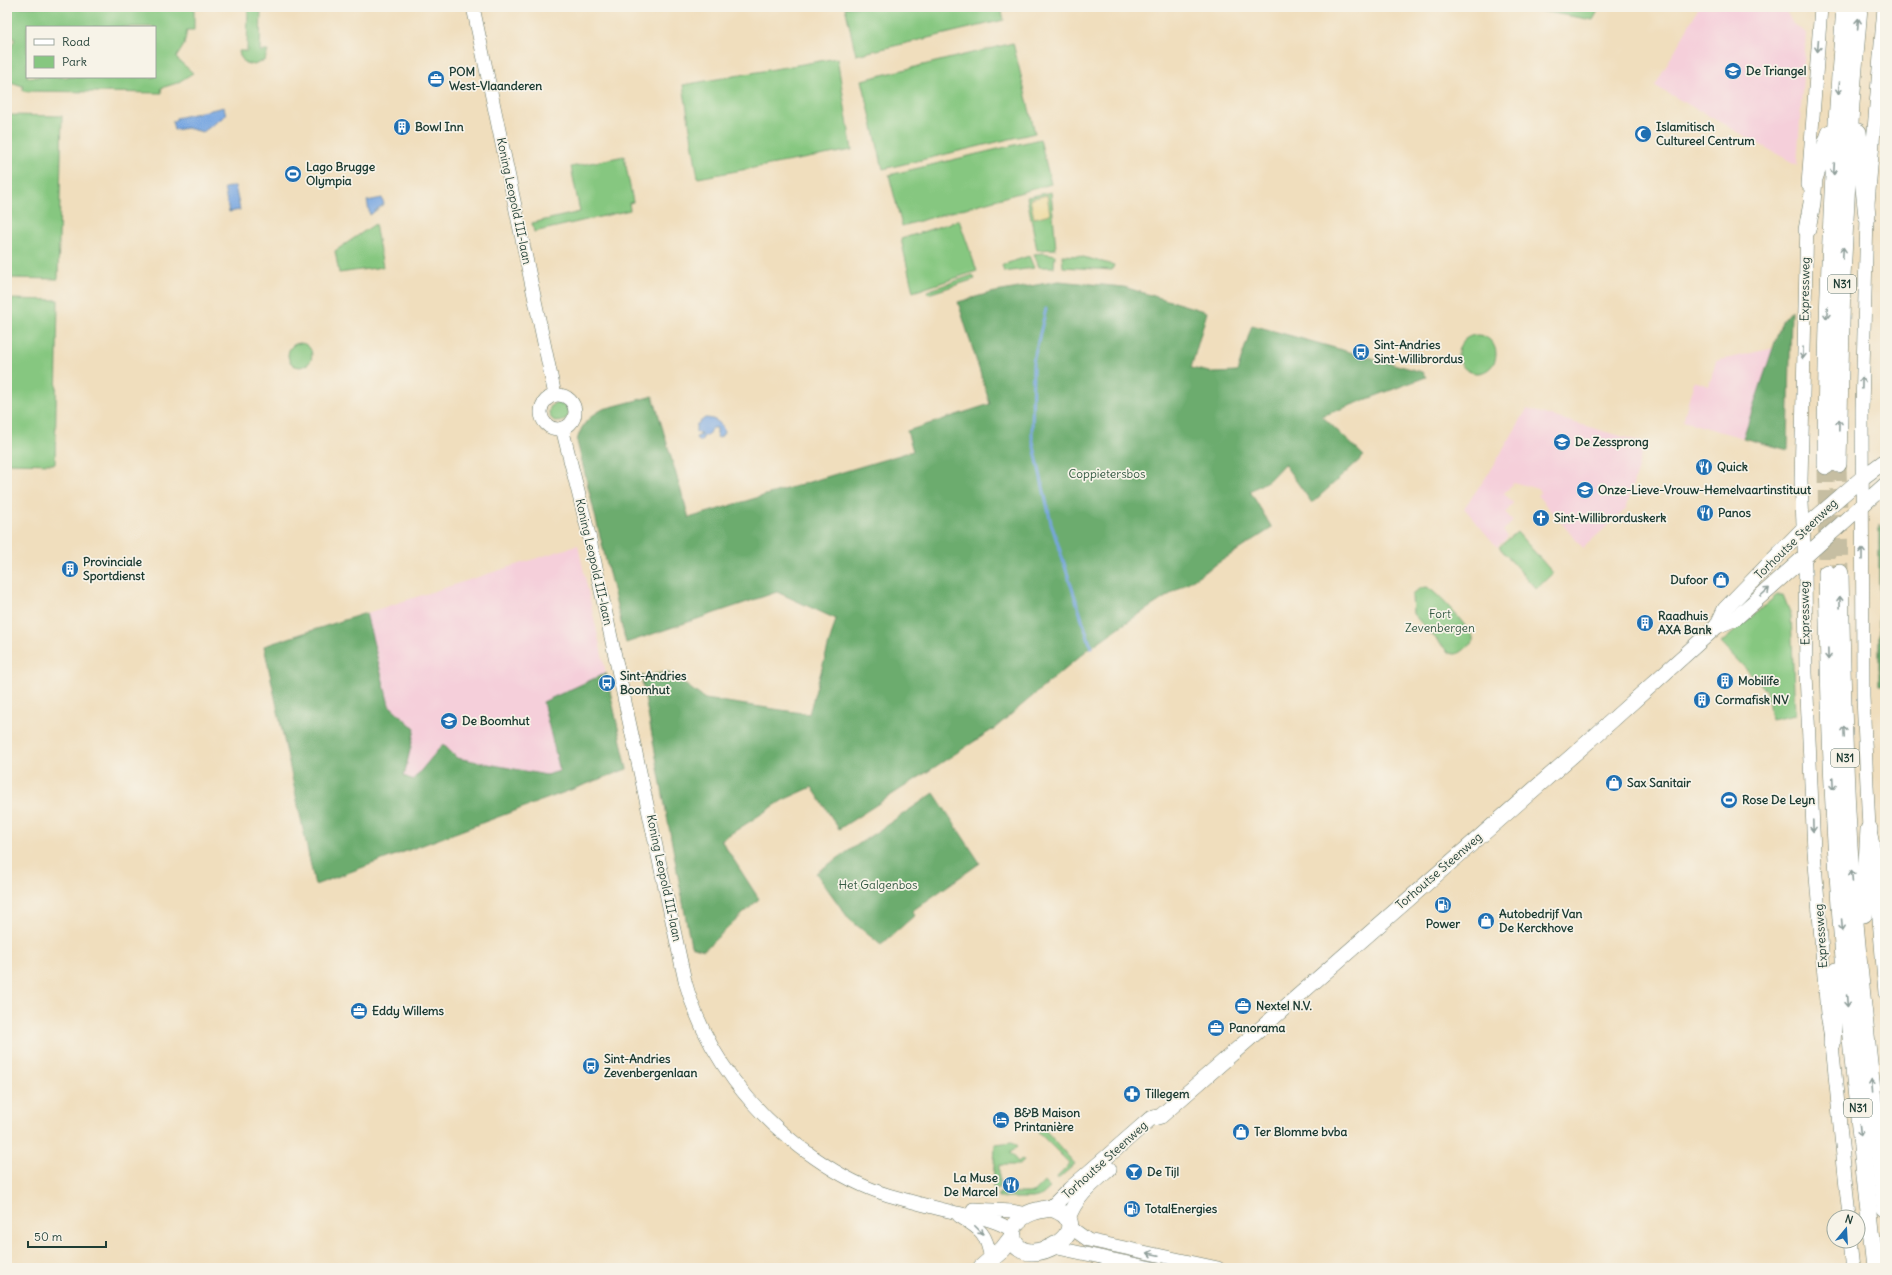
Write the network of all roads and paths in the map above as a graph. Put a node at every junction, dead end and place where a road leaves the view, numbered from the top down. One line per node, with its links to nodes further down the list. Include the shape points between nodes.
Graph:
1 (473, 7): 10 (street, Koning Leopold III-laan)
2 (1821, 7): 9 (street, Expressweg, one-way to 9)
3 (1845, 7): 7 (main road, Expressweg / N31, one-way to 7)
4 (1859, 7): 6 (main road, Expressweg / N31, one-way to 4)
5 (1884, 7): 8 (street)
6 (1852, 104): 7 (main road, Expressweg / N31, one-way to 6, via 1826,346 1832,465); 8 (main road, via 1858,126)
7 (1837, 116): 9 (main road, via 1814,179)
8 (1867, 216): 13 (street, one-way to 8)
9 (1807, 230): 16 (street, Expressweg, one-way to 16, via 1801,481)
10 (555, 395): 11 (street, via 569,399 575,410 571,423); 11 (street, via 545,402 542,416 550,426)
11 (562, 428): 25 (street, Koning Leopold III-laan, via 589,535 685,981 703,1031 725,1069 747,1098 770,1123 800,1147 856,1183 881,1193)
12 (1885, 461): 13 (main road, Torhoutse Steenweg)
13 (1862, 478): 15 (street); 16 (main road, Torhoutse Steenweg)
14 (1885, 485): 15 (main road, Torhoutse Steenweg)
15 (1862, 506): 17 (main road, Torhoutse Steenweg); 20 (street, one-way to 15, via 1863,697)
16 (1803, 529): 17 (street, Expressweg); 19 (main road, Torhoutse Steenweg, via 1725,609)
17 (1804, 556): 19 (main road, Torhoutse Steenweg, one-way to 17, via 1736,618); 23 (street, Expressweg, one-way to 23, via 1814,851 1827,1014)
18 (1834, 573): 21 (main road, Expressweg / N31, via 1833,778)
19 (1717, 626): 24 (main road, Torhoutse Steenweg)
20 (1869, 830): 21 (main road, via 1865,922); 22 (street, via 1873,844)
21 (1850, 945): 23 (main road, via 1836,970); 27 (main road, Expressweg / N31, one-way to 21); 39 (main road, Expressweg / N31, one-way to 39, via 1851,1047)
22 (1885, 993)
23 (1832, 1044): 28 (street, Expressweg)
24 (1160, 1116): 26 (main road, Torhoutse Steenweg, via 1150,1119); 31 (main road, Torhoutse Steenweg, via 1155,1128 1084,1191 1073,1205)
25 (936, 1206): 29 (street, Koning Leopold III-laan); 30 (street, Koning Leopold III-laan)
26 (1051, 1208): 30 (main road); 31 (main road, via 1059,1211)
27 (1885, 1208)
28 (1848, 1209)
29 (953, 1212): 32 (street, Koning Leopold III-laan, via 991,1220); 35 (street, one-way to 35, via 977,1227 985,1236)
30 (1027, 1214): 32 (main road, via 1020,1219)
31 (1069, 1223): 33 (main road, via 1066,1238); 37 (street, one-way to 31, via 1088,1240)
32 (1015, 1239): 33 (main road, via 1028,1253); 35 (main road, via 1015,1252)
33 (1053, 1247): 36 (street)
34 (1851, 1249): 38 (street)
35 (989, 1265)
36 (1152, 1268)
37 (1218, 1268)
38 (1853, 1268)
39 (1875, 1268)

